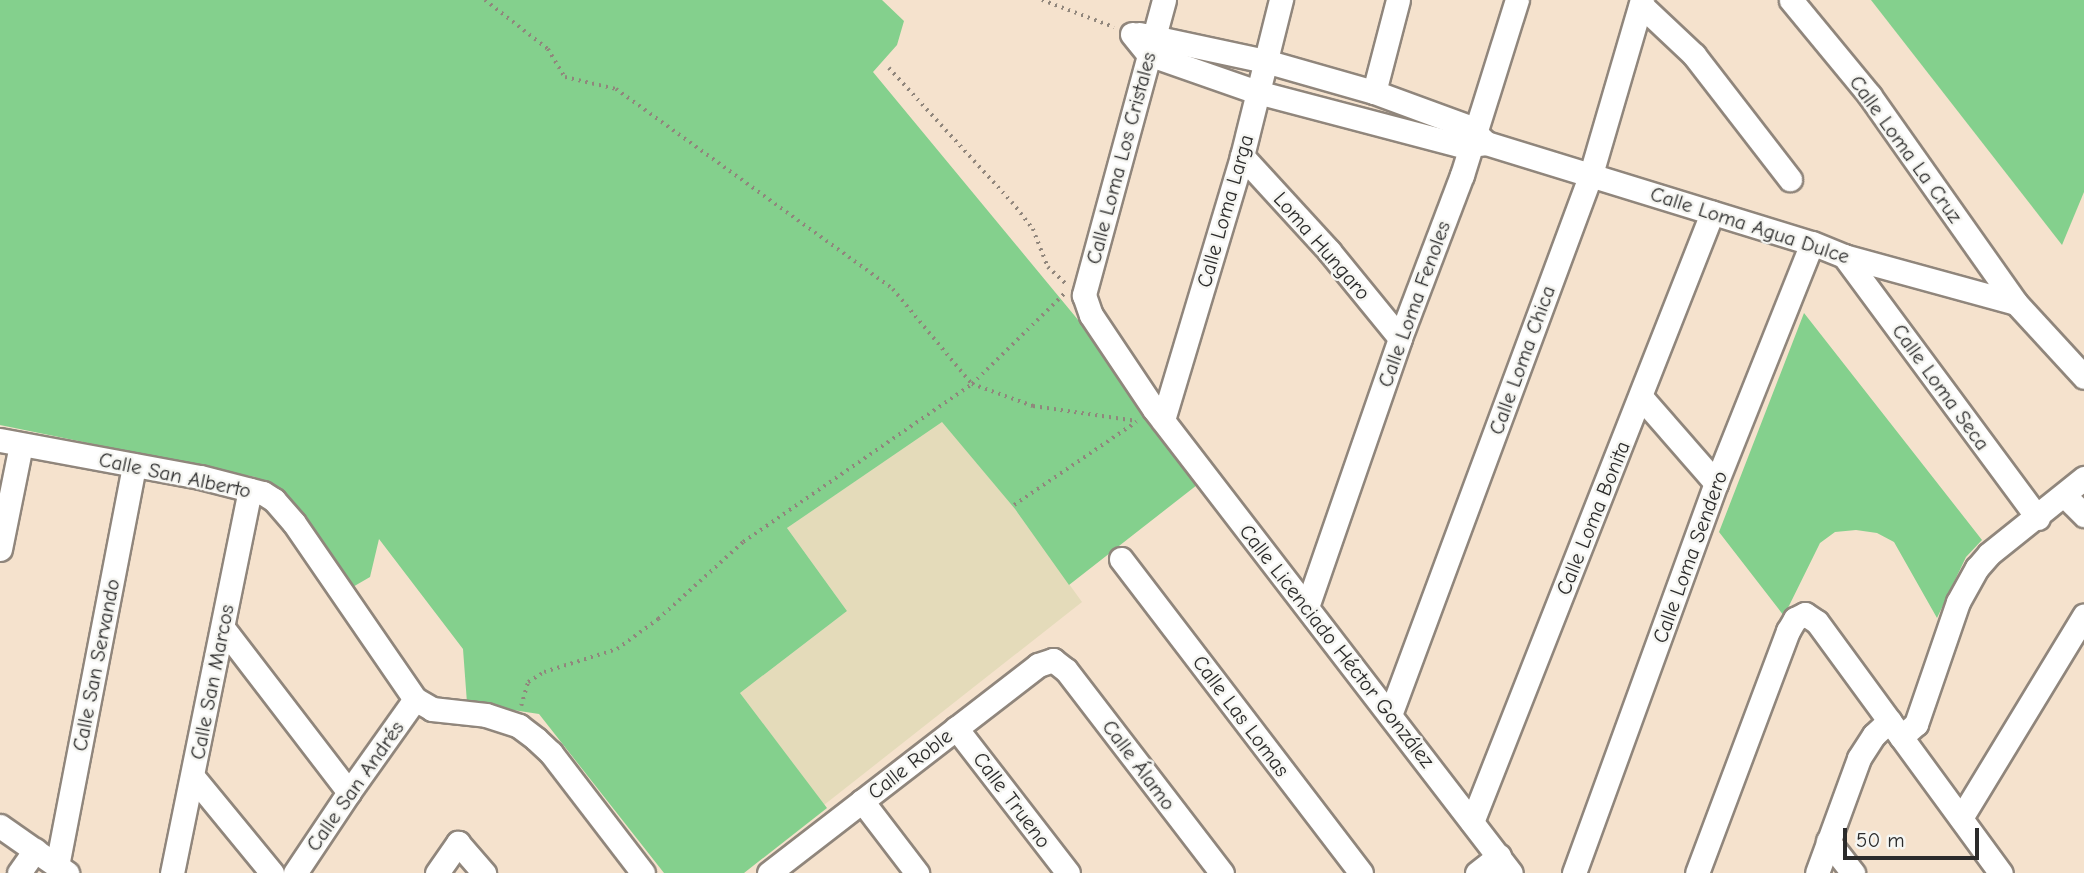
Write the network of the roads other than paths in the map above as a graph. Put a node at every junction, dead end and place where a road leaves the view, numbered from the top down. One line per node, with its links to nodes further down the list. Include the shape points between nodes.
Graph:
1 (1164, 0): 7 (street, Calle Loma Los Cristales)
2 (1281, 0): 8 (street, Calle Loma Larga)
3 (1398, 0): 10 (street)
4 (1517, 0): 11 (street, Calle Loma Fenoles)
5 (1791, 0): 18 (street, Calle Loma La Cruz, via 1870,96)
6 (1641, 3): 13 (street, Calle Loma Chica); 14 (street, via 1693,55)
7 (1144, 41): 8 (street, Calle Loma Agua Dulce); 9 (street, Calle Loma Agua Dulce); 19 (street, Calle Loma Los Cristales, via 1084,295)
8 (1265, 61): 9 (street, Calle Loma Larga); 10 (street, Calle Loma Agua Dulce)
9 (1257, 92): 11 (street, Calle Loma Agua Dulce); 12 (street, Calle Loma Larga)
10 (1374, 92): 11 (street, Calle Loma Agua Dulce, via 1441,115)
11 (1478, 141): 13 (street, Calle Loma Agua Dulce); 20 (street, Calle Loma Fenoles)
12 (1242, 156): 20 (street, Loma Hungaro); 23 (street, Calle Loma Larga)
13 (1591, 174): 15 (street, Calle Loma Agua Dulce); 39 (street, Calle Loma Chica)
14 (1790, 179)
15 (1712, 213): 16 (street, Calle Loma Agua Dulce); 22 (street, Calle Loma Bonita)
16 (1812, 243): 17 (street, Calle Loma Agua Dulce); 27 (street, Calle Loma Sendero)
17 (1844, 256): 18 (street, Calle Loma Agua Dulce); 31 (street, Calle Loma Seca)
18 (2016, 303): 21 (street, Calle Loma La Cruz)
19 (1091, 315): 23 (street, Calle Licenciado Héctor González)
20 (1400, 338): 34 (street, Calle Loma Fenoles)
21 (2084, 377)
22 (1641, 397): 27 (street); 46 (street, Calle Loma Bonita)
23 (1152, 417): 34 (street, Calle Licenciado Héctor González)
24 (10, 442): 25 (street, Calle San Alberto); 32 (street)
25 (134, 465): 28 (street, Calle San Alberto); 51 (street, Calle San Servando)
26 (2084, 478): 29 (street)
27 (1716, 483): 65 (street, Calle Loma Sendero)
28 (250, 490): 36 (street, Calle San Marcos); 38 (street, Calle San Alberto, via 274,500 294,523)
29 (2065, 496): 30 (street); 31 (street)
30 (2084, 515)
31 (2038, 518): 41 (street, via 1977,568 1958,602 1916,724)
32 (0, 549)
33 (1121, 559): 63 (street, Calle Las Lomas)
34 (1307, 607): 39 (street, Calle Licenciado Héctor González)
35 (2084, 616): 45 (street)
36 (223, 628): 42 (street, Calle San Marcos); 43 (street)
37 (1053, 660): 40 (street, Calle Roble, via 1038,665); 62 (street, Calle Álamo, via 1066,670)
38 (415, 699): 43 (street, Calle San Andrés); 58 (street, via 427,708 486,715 519,726 551,753)
39 (1390, 715): 46 (street, Calle Licenciado Héctor González)
40 (956, 728): 44 (street, Calle Roble); 61 (street, Calle Trueno)
41 (1895, 729): 45 (street); 48 (street, via 1874,735 1859,758); 66 (street, via 1816,622 1799,615 1788,631)
42 (194, 778): 53 (street, Calle San Marcos); 54 (street)
43 (349, 792): 55 (street, Calle San Andrés)
44 (862, 802): 59 (street, Calle Roble); 60 (street)
45 (1961, 818): 69 (street)
46 (1472, 822): 50 (street, Calle Licenciado Héctor González)
47 (0, 826): 49 (street)
48 (1828, 841): 67 (street); 68 (street)
49 (35, 850): 51 (street); 52 (street)
50 (1505, 865): 64 (street)
51 (62, 869)
52 (19, 873)
53 (172, 873)
54 (272, 873)
55 (295, 873)
56 (437, 873): 57 (street, via 458,843)
57 (484, 873)
58 (643, 873)
59 (769, 873)
60 (917, 873)
61 (1068, 873)
62 (1222, 873)
63 (1361, 873)
64 (1477, 873)
65 (1574, 873)
66 (1697, 873)
67 (1817, 873)
68 (1853, 873)
69 (2001, 873)

